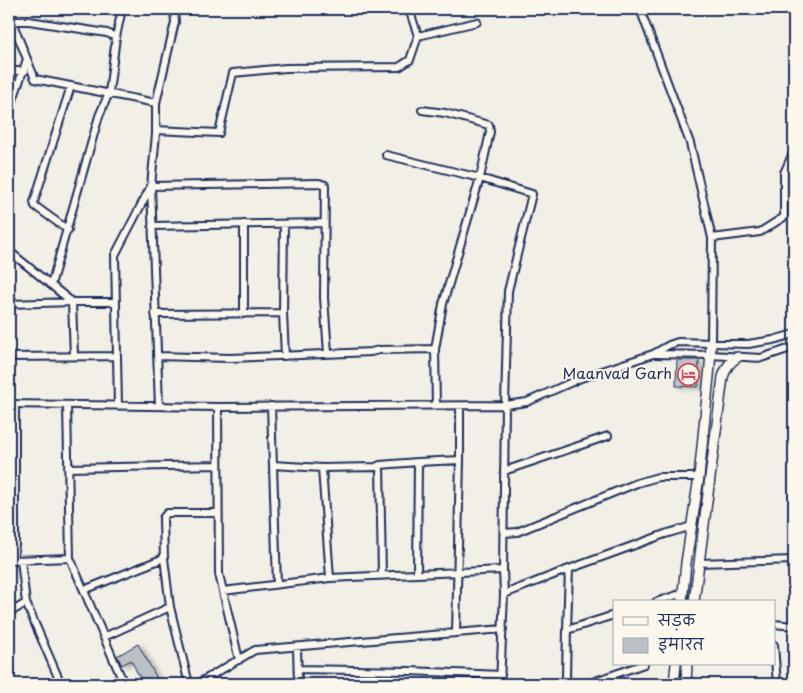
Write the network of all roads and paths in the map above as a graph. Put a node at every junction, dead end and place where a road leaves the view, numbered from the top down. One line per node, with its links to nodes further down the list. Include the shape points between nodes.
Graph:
1 (122, 9): 9 (street)
2 (174, 9): 16 (street, via 175,22)
3 (409, 9): 8 (street)
4 (640, 9): 29 (street, via 690,143)
5 (9, 14): 6 (street)
6 (12, 22): 9 (street, via 29,21); 10 (street)
7 (477, 22): 8 (street)
8 (418, 36): 19 (street, via 410,60 399,66 286,68 233,73 220,134)
9 (116, 37): 15 (street)
10 (27, 59): 12 (street); 13 (street)
11 (9, 71): 13 (street)
12 (32, 71): 13 (street); 14 (street, via 35,79)
13 (23, 72): 18 (street)
14 (71, 86): 15 (street); 28 (street, via 34,202)
15 (109, 94): 16 (street); 28 (street, via 99,116)
16 (156, 103): 19 (street)
17 (422, 110): 22 (street, via 489,125)
18 (9, 112)
19 (156, 130): 23 (street)
20 (794, 153): 29 (street, via 784,173 784,217 760,232)
21 (386, 155): 22 (street)
22 (480, 178): 41 (street, via 443,304); 53 (street, via 532,194 508,291)
23 (151, 186): 24 (street, via 319,183 325,185); 27 (street); 33 (street, via 115,254)
24 (324, 223): 26 (street); 42 (street)
25 (244, 224): 26 (street); 27 (street); 37 (street)
26 (284, 224): 35 (street)
27 (152, 226): 36 (street)
28 (68, 230): 31 (street)
29 (712, 238): 39 (street)
30 (9, 251): 31 (street)
31 (51, 285): 32 (street)
32 (72, 302): 33 (street); 34 (street); 45 (street)
33 (116, 302): 46 (street)
34 (9, 304)
35 (283, 313): 37 (street); 48 (street)
36 (155, 314): 37 (street); 47 (street)
37 (244, 314)
38 (794, 334): 39 (street, via 748,344)
39 (711, 343): 43 (street, via 672,343); 44 (street)
40 (794, 347): 50 (street, via 761,358)
41 (435, 348): 42 (street); 57 (street)
42 (328, 353): 48 (street)
43 (652, 354): 44 (street); 53 (street, via 581,378 527,402)
44 (711, 355): 50 (street); 70 (street)
45 (74, 356): 46 (street); 49 (street)
46 (117, 356): 54 (street)
47 (157, 356): 48 (street); 55 (street)
48 (285, 356)
49 (9, 357)
50 (738, 357): 79 (street, via 726,367 723,377)
51 (12, 404): 52 (street); 69 (street)
52 (67, 405): 54 (street); 66 (street)
53 (505, 405): 58 (street); 68 (street)
54 (118, 406): 55 (street)
55 (159, 406): 59 (street)
56 (271, 406): 57 (street); 59 (street); 64 (street)
57 (436, 406): 58 (street)
58 (460, 406): 61 (street)
59 (218, 407): 63 (street)
60 (608, 436): 68 (street)
61 (460, 460): 62 (street); 82 (street)
62 (418, 462): 65 (street); 83 (street)
63 (218, 465): 66 (street); 71 (street)
64 (273, 465): 67 (street); 86 (street)
65 (380, 465): 67 (street); 84 (street)
66 (68, 468): 75 (street)
67 (322, 468): 85 (street)
68 (504, 471): 73 (street)
69 (12, 475): 74 (street)
70 (699, 477): 72 (street); 73 (street, via 658,477 637,483 517,532)
71 (218, 513): 76 (street, via 164,515); 88 (street, via 219,574)
72 (692, 526): 80 (street); 90 (street)
73 (504, 533): 81 (street)
74 (12, 545): 77 (street, via 13,560)
75 (70, 558): 77 (street); 87 (street)
76 (164, 558): 87 (street); 94 (street)
77 (21, 560): 93 (street)
78 (794, 560): 79 (street)
79 (699, 562): 92 (street)
80 (569, 569): 89 (street); 100 (street)
81 (504, 570): 82 (street); 89 (street)
82 (458, 572): 83 (street); 101 (street)
83 (417, 574): 84 (street)
84 (382, 575): 85 (street)
85 (330, 578): 86 (street)
86 (277, 584): 88 (street)
87 (84, 590): 102 (street)
88 (223, 591): 104 (street)
89 (504, 594): 99 (street)
90 (682, 597): 91 (street)
91 (666, 600)
92 (694, 600)
93 (26, 603): 95 (street); 111 (street)
94 (170, 607): 102 (street); 113 (street)
95 (9, 613)
96 (613, 615): 100 (street)
97 (776, 624): 98 (street)
98 (794, 626)
99 (503, 629): 101 (street); 110 (street)
100 (567, 630): 117 (street)
101 (456, 633): 103 (street)
102 (104, 637): 112 (street)
103 (297, 647): 104 (street, via 255,650); 109 (street)
104 (239, 660): 114 (street)
105 (638, 666): 118 (street)
106 (676, 666): 119 (street)
107 (688, 666): 120 (street)
108 (776, 666): 121 (street)
109 (298, 669): 110 (street); 115 (street)
110 (501, 675): 116 (street)
111 (61, 684)
112 (124, 684)
113 (189, 684)
114 (197, 684)
115 (298, 684)
116 (500, 684)
117 (568, 684)
118 (587, 684)
119 (674, 684)
120 (686, 684)
121 (777, 684)

